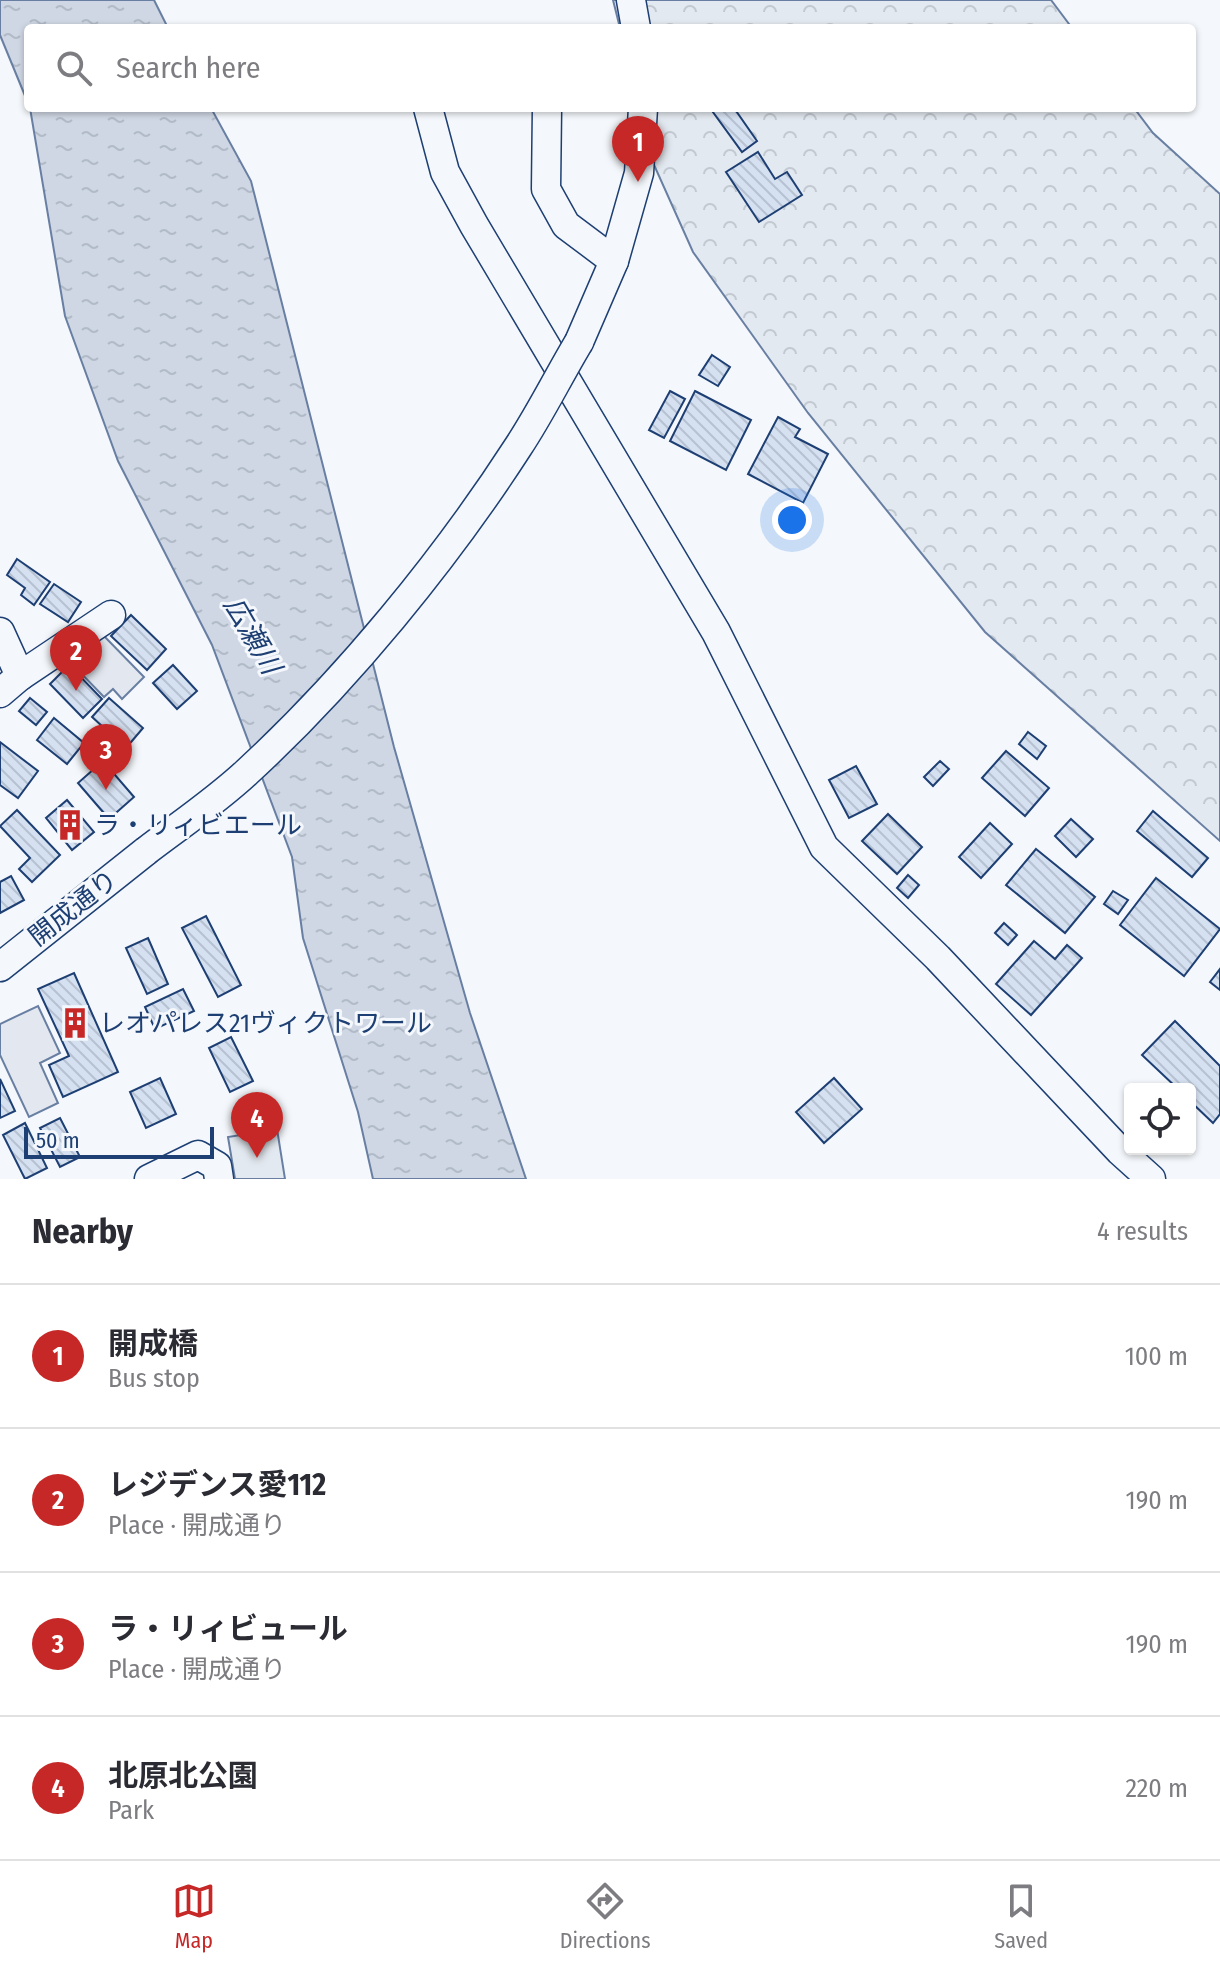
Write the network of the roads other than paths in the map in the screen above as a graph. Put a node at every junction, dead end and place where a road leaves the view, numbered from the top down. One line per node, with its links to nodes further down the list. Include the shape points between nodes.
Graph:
1 (631, 0): 2 (street)
2 (635, 24)
3 (429, 112): 13 (street, via 445,172 716,632 824,847)
4 (547, 112): 6 (street, via 546,189 566,225)
5 (643, 112): 6 (street, 開成通り, via 639,173)
6 (614, 261): 10 (street, 開成通り, bridge, via 579,342 520,445 474,513 371,642 245,774)
7 (111, 615): 9 (street)
8 (0, 632): 9 (street)
9 (10, 685)
10 (0, 967)
11 (149, 1179): 12 (street, via 198,1155 217,1166)
12 (219, 1179)
13 (1151, 1179)

